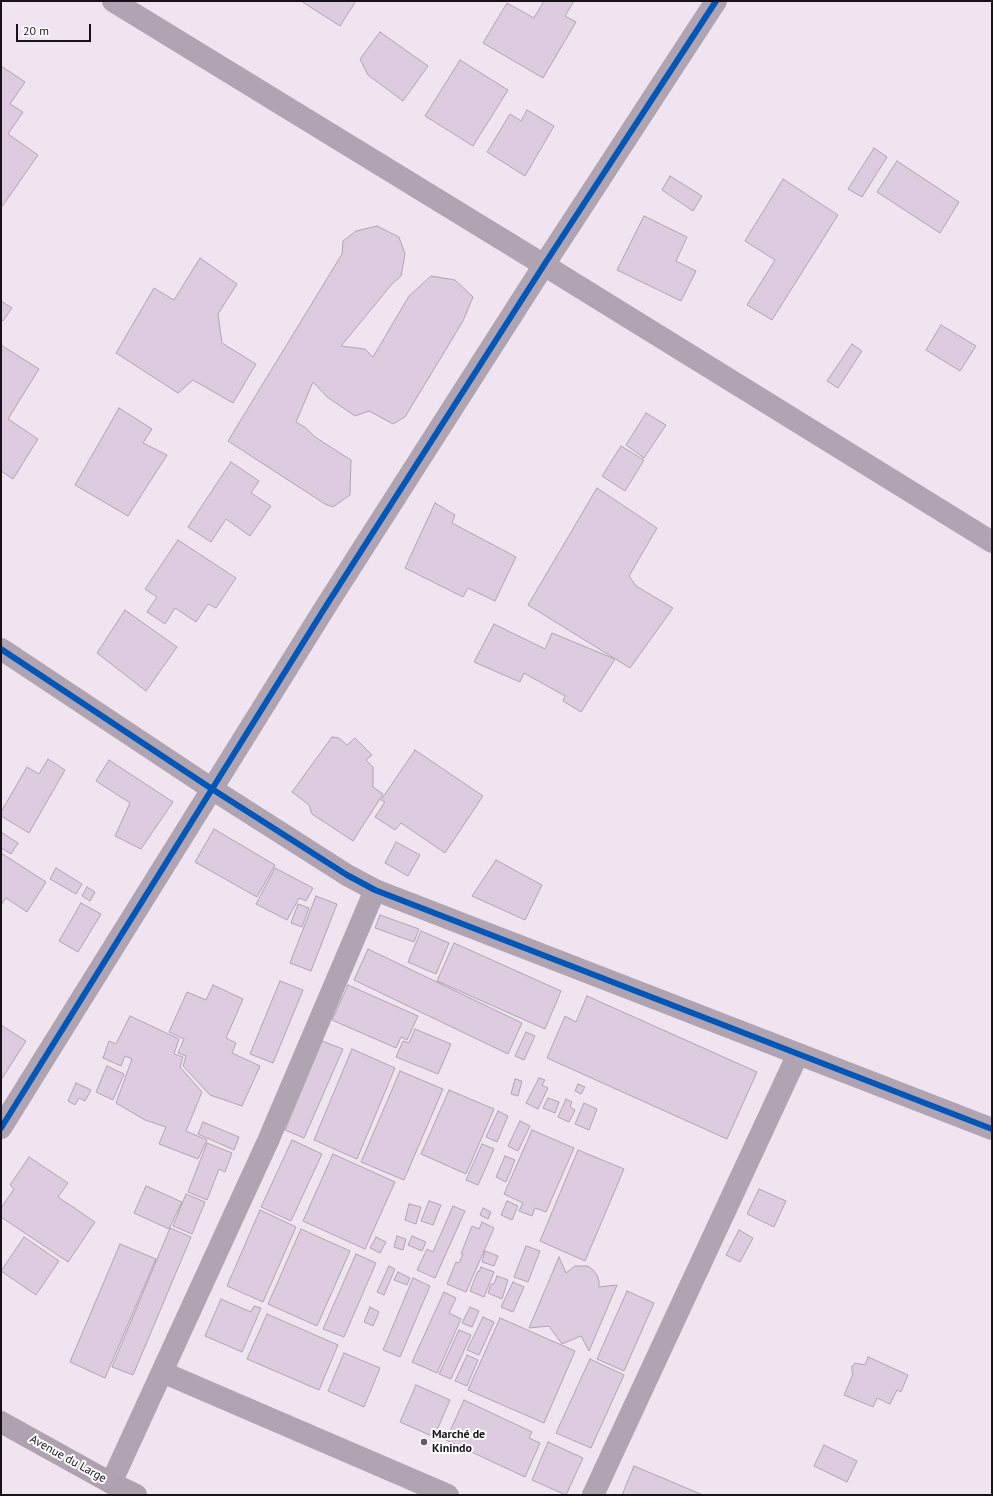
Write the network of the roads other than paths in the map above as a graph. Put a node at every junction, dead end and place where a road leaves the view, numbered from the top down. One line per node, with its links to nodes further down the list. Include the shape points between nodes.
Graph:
1 (112, 1): 3 (street)
2 (716, 1): 3 (street)
3 (544, 265): 4 (street); 6 (street)
4 (992, 542)
5 (1, 649): 6 (street)
6 (212, 789): 7 (street); 9 (street)
7 (375, 890): 8 (street); 11 (street, via 268,1141)
8 (798, 1054): 10 (street); 16 (street)
9 (1, 1128)
10 (992, 1128)
11 (162, 1372): 13 (street); 15 (street)
12 (1, 1422): 13 (main road, Avenue du Large)
13 (111, 1483): 14 (main road, Avenue du Large)
14 (136, 1495)
15 (448, 1495)
16 (593, 1495)

